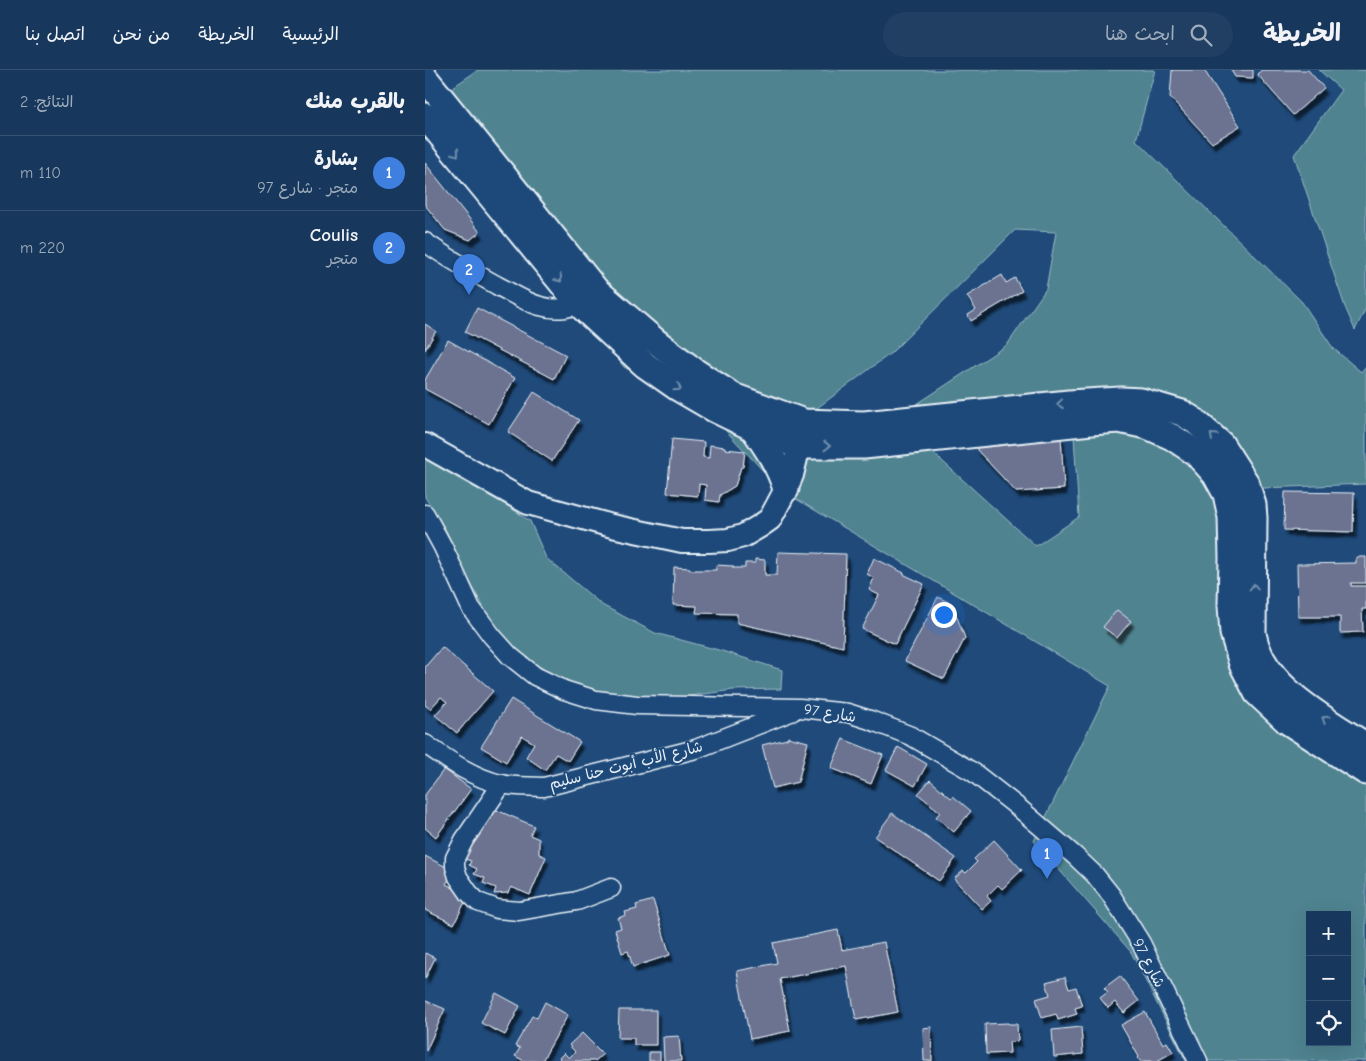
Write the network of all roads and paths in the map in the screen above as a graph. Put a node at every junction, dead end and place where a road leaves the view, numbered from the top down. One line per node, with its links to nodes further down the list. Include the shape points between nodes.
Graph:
1 (425, 78): 4 (main road)
2 (425, 116): 4 (main road, one-way to 4)
3 (425, 242): 4 (street, via 473,272 541,307 559,309)
4 (588, 297): 5 (main road, via 733,396); 6 (main road, one-way to 6, via 645,365 678,388)
5 (804, 422): 8 (street); 9 (main road, one-way to 5, via 1221,444 1182,413 1141,401 1069,403 864,424)
6 (753, 428): 8 (main road); 10 (main road, via 774,459)
7 (425, 445): 10 (street, via 528,502 612,526 682,541 709,542 743,536 770,519)
8 (799, 446): 9 (main road, one-way to 9, via 864,446 1119,420 1147,426 1172,437); 10 (street)
9 (1236, 488): 14 (main road, one-way to 9, via 1282,687 1256,647 1253,633 1253,504); 15 (main road, via 1231,517 1231,605 1233,633 1242,664 1257,693 1287,721)
10 (786, 489)
11 (425, 514): 12 (street, شارع 97, via 471,608 510,656 535,676 596,700 637,705)
12 (800, 708): 16 (street, شارع الأب أبوت حنا سليم, via 696,749 543,787); 18 (street, شارع 97, via 848,713 911,736 973,772 1075,856 1111,895 1141,944)
13 (425, 744): 16 (street, شارع الأب أبوت حنا سليم, via 459,767)
14 (1366, 746)
15 (1366, 772)
16 (502, 784): 17 (street, via 455,858 458,877 478,902 519,912 577,900)
17 (611, 888)
18 (1198, 1061)

